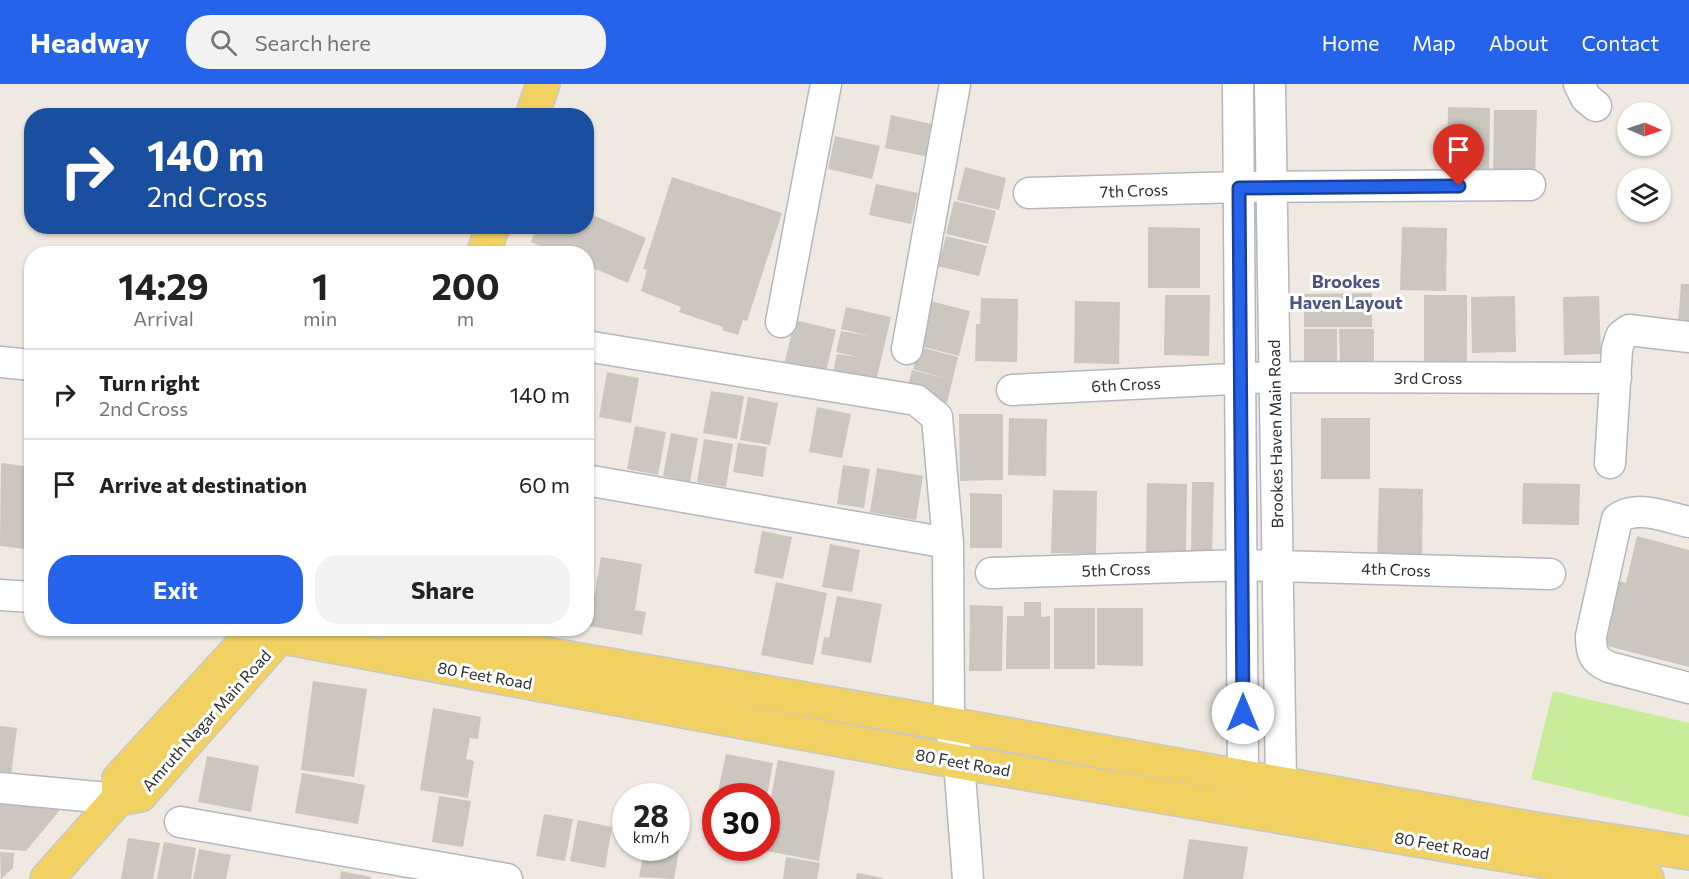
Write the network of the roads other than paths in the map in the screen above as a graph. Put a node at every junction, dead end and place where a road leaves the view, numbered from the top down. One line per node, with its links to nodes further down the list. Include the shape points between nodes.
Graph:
1 (543, 84): 6 (main road)
2 (826, 84): 11 (street)
3 (955, 84): 14 (street)
4 (1238, 84): 8 (street, Brookes Haven Main Road)
5 (1270, 84): 9 (street, Brookes Haven Main Road)
6 (535, 108)
7 (1530, 185): 9 (street, 7th Cross)
8 (1239, 188): 9 (street, 7th Cross); 10 (street, 7th Cross); 18 (street, Brookes Haven Main Road)
9 (1271, 188): 17 (street, Brookes Haven Main Road)
10 (1029, 193)
11 (781, 322)
12 (1689, 337): 19 (street, via 1629,330 1621,336 1617,349)
13 (594, 347): 24 (street, via 916,400 937,417)
14 (908, 349)
15 (0, 362): 16 (street)
16 (24, 364)
17 (1274, 377): 18 (street, 3rd Cross); 19 (street, 3rd Cross); 26 (street, Brookes Haven Main Road)
18 (1240, 378): 20 (street, 6th Cross); 25 (street, Brookes Haven Main Road)
19 (1616, 378): 21 (street)
20 (1012, 390)
21 (1610, 463)
22 (594, 481): 24 (street)
23 (1689, 522): 34 (street, via 1636,511 1617,519 1591,644 1598,662 1609,667)
24 (948, 543): 35 (street)
25 (1242, 564): 26 (street, 4th Cross); 27 (street, 5th Cross); 37 (street, Brookes Haven Main Road)
26 (1278, 565): 28 (street, 4th Cross); 38 (street, Brookes Haven Main Road)
27 (991, 573)
28 (1550, 574)
29 (0, 595): 30 (street)
30 (24, 596)
31 (259, 636): 40 (main road, Amruth Nagar Main Road, via 140,795)
32 (290, 636): 36 (main road, 80 Feet Road)
33 (443, 636): 35 (main road, 80 Feet Road)
34 (1689, 688)
35 (950, 723): 36 (street); 37 (main road, 80 Feet Road)
36 (959, 762): 44 (main road, 80 Feet Road); 47 (street)
37 (1243, 776): 38 (main road, 80 Feet Road)
38 (1281, 783): 42 (main road, 80 Feet Road)
39 (0, 788): 40 (street)
40 (118, 799): 45 (main road, Amruth Nagar Main Road)
41 (180, 822): 46 (street)
42 (1529, 828): 43 (main road, 80 Feet Road); 44 (main road)
43 (1689, 853)
44 (1522, 860): 48 (main road, 80 Feet Road)
45 (47, 879)
46 (507, 879)
47 (968, 879)
48 (1647, 879)

